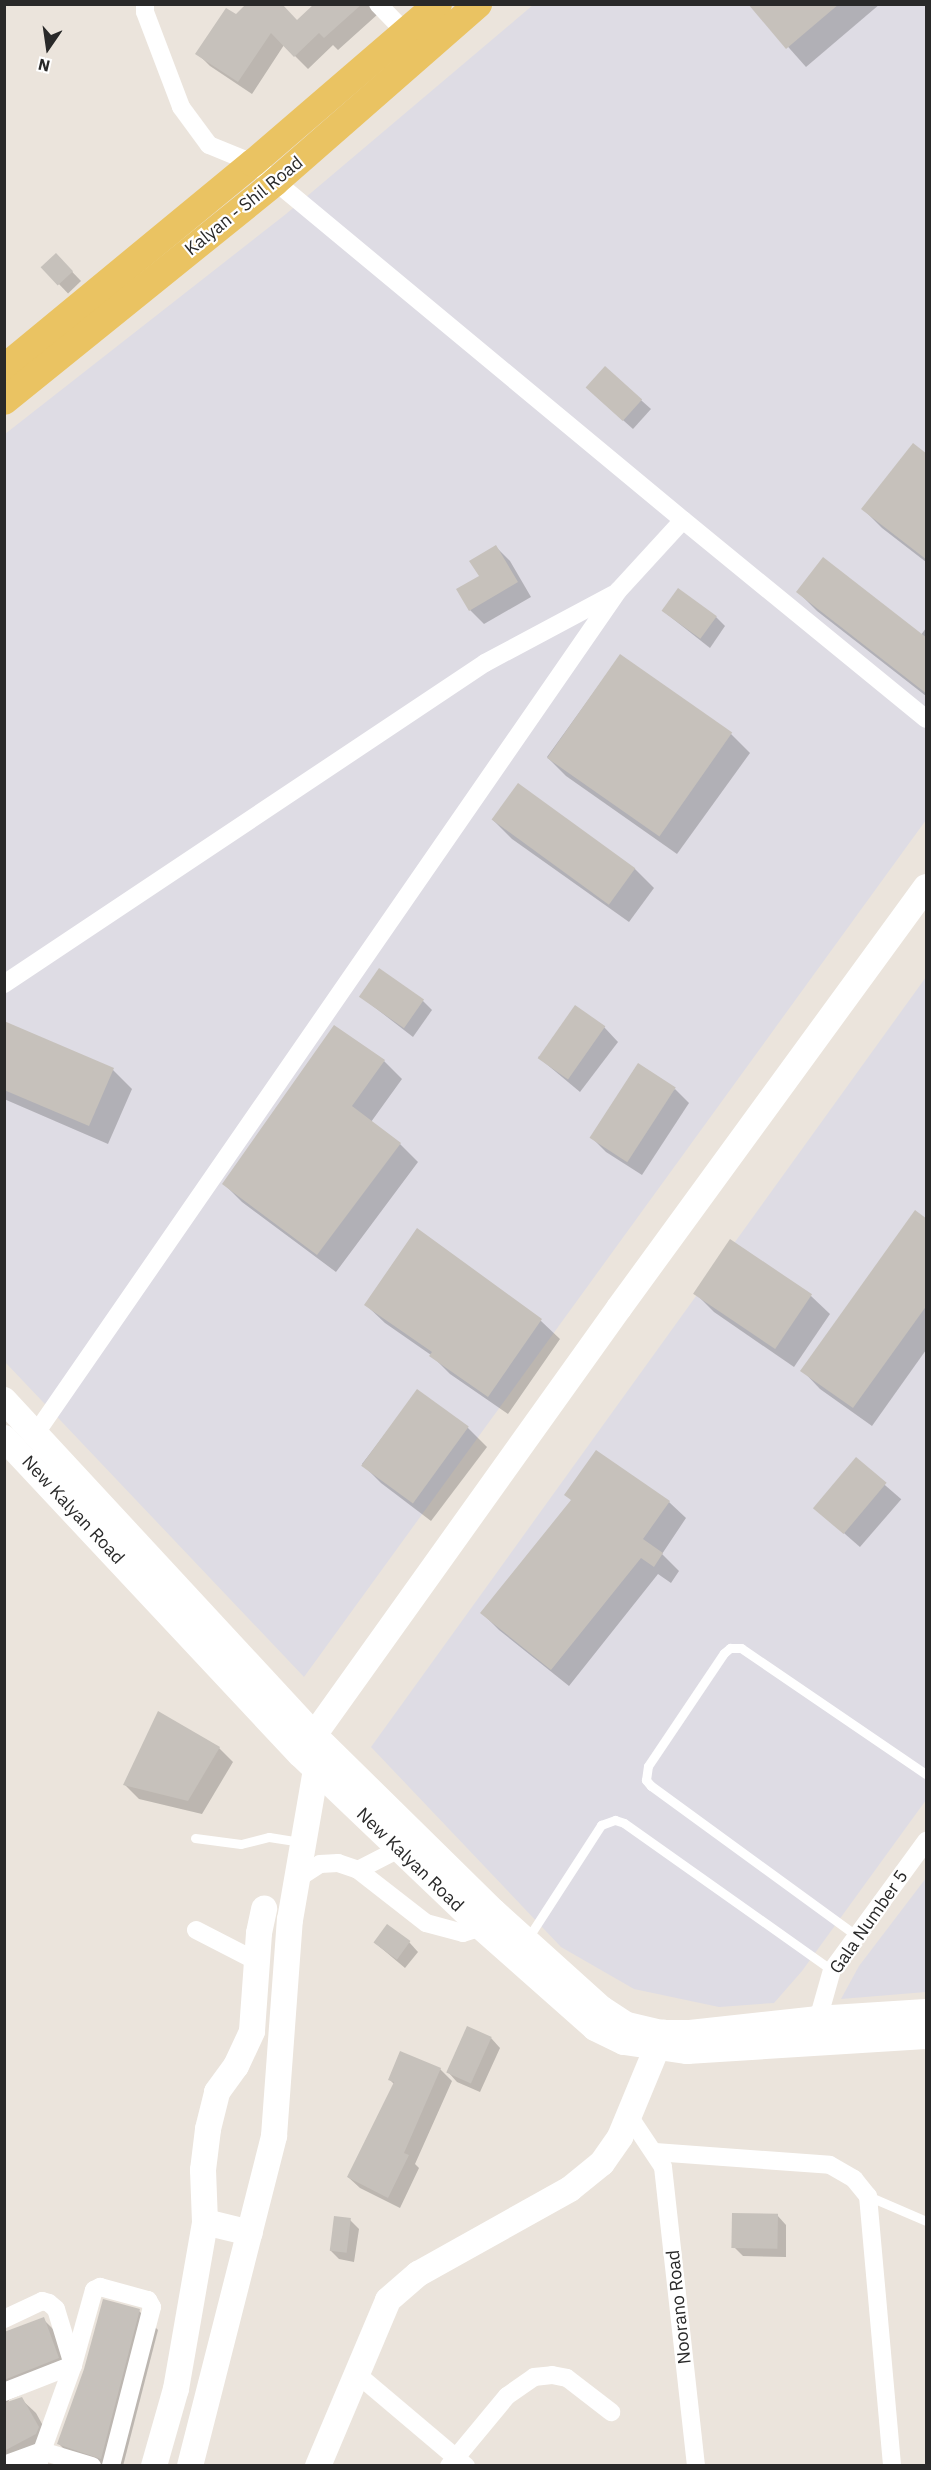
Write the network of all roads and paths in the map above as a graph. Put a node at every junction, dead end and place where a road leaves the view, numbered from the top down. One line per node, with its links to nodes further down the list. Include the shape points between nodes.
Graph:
1 (145, 4): 6 (street, via 181,107 209,145)
2 (378, 4): 5 (street)
3 (438, 4): 5 (main road, Kalyan - Shil Road)
4 (478, 4): 7 (main road, Kalyan - Shil Road)
5 (406, 33): 6 (main road, Kalyan - Shil Road)
6 (253, 163): 7 (street); 8 (main road, Kalyan - Shil Road)
7 (275, 182): 9 (main road, Kalyan - Shil Road); 10 (street)
8 (4, 368)
9 (4, 401)
10 (683, 520): 11 (street); 12 (street)
11 (618, 591): 14 (street, via 485,663); 16 (street)
12 (927, 718)
13 (927, 887): 18 (street, via 626,1298)
14 (4, 984)
15 (4, 1400): 16 (street, New Kalyan Road)
16 (36, 1433): 18 (street, New Kalyan Road)
17 (4, 1438): 18 (street, New Kalyan Road)
18 (310, 1753): 20 (street, New Kalyan Road); 20 (street, New Kalyan Road); 21 (street)
19 (927, 1774): 30 (lane, via 741,1648 729,1648 724,1653 648,1766 646,1780 651,1786)
20 (368, 1804): 24 (street, New Kalyan Road); 31 (street, New Kalyan Road)
21 (305, 1833): 22 (lane, via 241,1844); 26 (street)
22 (195, 1838)
23 (927, 1841): 30 (street, Gala Number 5)
24 (399, 1849): 25 (street); 28 (street, New Kalyan Road)
25 (358, 1870): 26 (street, via 338,1863 320,1864); 28 (street, via 426,1923 463,1933)
26 (297, 1880): 35 (street)
27 (264, 1910): 32 (street)
28 (481, 1927): 39 (street, New Kalyan Road, via 595,2028 624,2042)
29 (196, 1930): 32 (street)
30 (857, 1936): 33 (street, Gala Number 5)
31 (526, 1942): 33 (lane, via 601,1825 615,1820); 39 (street, New Kalyan Road, via 602,2009)
32 (258, 1962): 34 (street)
33 (832, 1970): 37 (street, Gala Number 5)
34 (256, 1996): 35 (street); 44 (street, via 252,2031 236,2066 217,2092 208,2129 203,2170)
35 (283, 1998): 45 (street, via 274,2136)
36 (927, 2012): 37 (street)
37 (815, 2031): 38 (street, New Kalyan Road); 39 (street, New Kalyan Road, via 687,2051)
38 (927, 2036)
39 (659, 2041): 40 (street)
40 (629, 2116): 41 (street, Noorano Road); 48 (street, via 602,2163 570,2189 418,2274 388,2300)
41 (655, 2152): 42 (street, via 830,2165 854,2179); 59 (street, Noorano Road, via 663,2167)
42 (868, 2196): 43 (lane); 60 (street)
43 (927, 2221)
44 (205, 2222): 45 (street); 56 (street, via 176,2389)
45 (250, 2233): 57 (street)
46 (4, 2319): 47 (street, via 42,2301 49,2303 56,2309)
47 (73, 2365): 49 (street); 51 (street); 55 (street, via 97,2288 151,2303 152,2312)
48 (357, 2374): 52 (street); 58 (street)
49 (4, 2392)
50 (611, 2412): 52 (street, via 567,2378 534,2377 507,2396)
51 (40, 2458): 53 (street); 54 (street)
52 (457, 2463)
53 (4, 2465)
54 (92, 2466)
55 (111, 2466)
56 (154, 2466)
57 (190, 2466)
58 (318, 2466)
59 (696, 2466)
60 (892, 2466)

